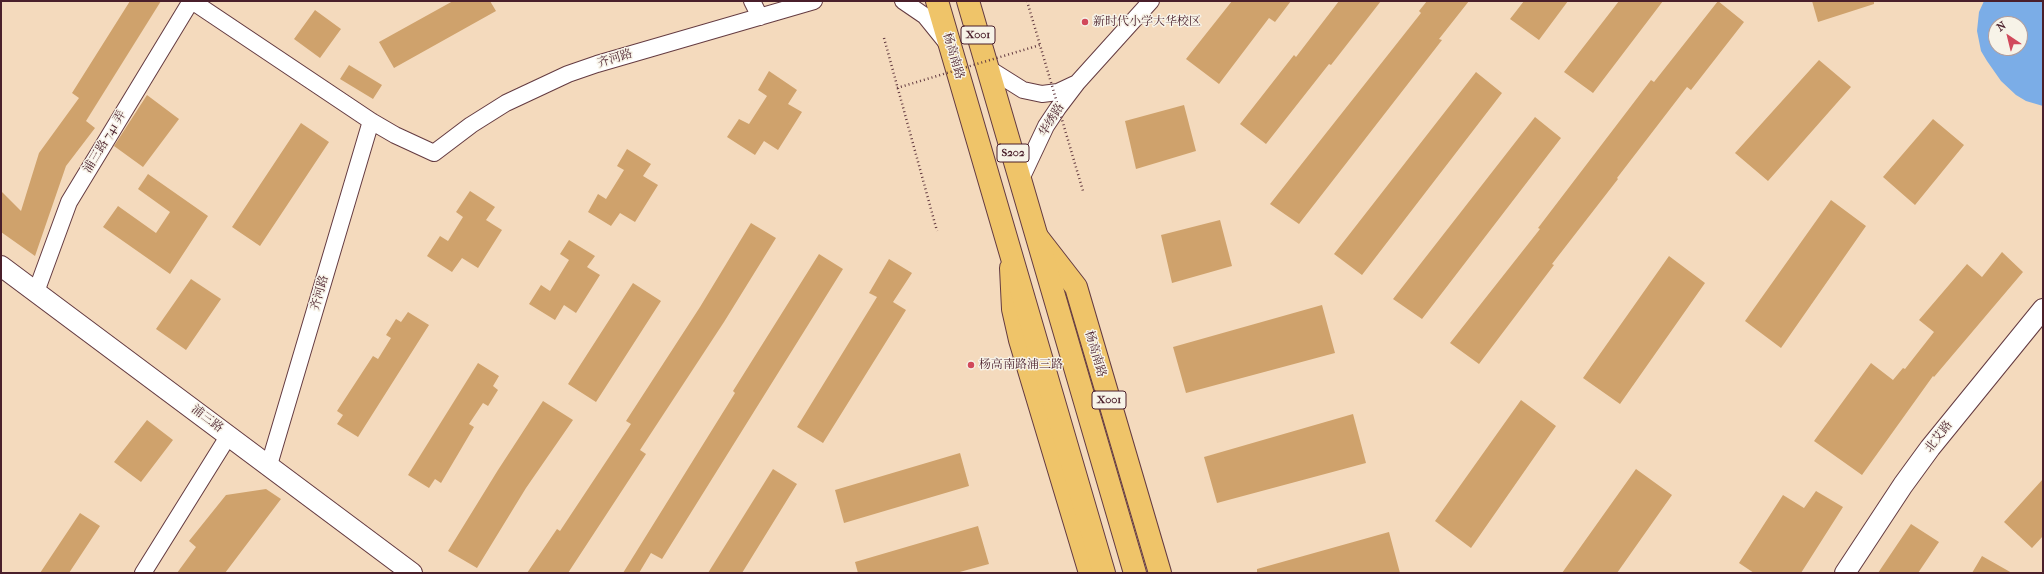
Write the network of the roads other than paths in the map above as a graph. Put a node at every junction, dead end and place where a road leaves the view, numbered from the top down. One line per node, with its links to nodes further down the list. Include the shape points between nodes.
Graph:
1 (192, 1): 12 (street); 17 (street, 浦三路 741 弄, via 69,202)
2 (752, 1): 8 (street)
3 (814, 1): 8 (street, 齐河路)
4 (903, 1): 9 (street, via 925,16)
5 (938, 1): 9 (main road, 杨高南路 / X001)
6 (968, 1): 10 (main road, 杨高南路 / X001)
7 (1151, 1): 11 (street, 华绣路)
8 (760, 17): 12 (street, 齐河路, via 568,74 506,103 434,153)
9 (951, 48): 15 (main road, 杨高南路 / X001)
10 (988, 68): 11 (street, 华绣路, via 1023,90 1042,94 1058,92); 13 (main road, 杨高南路 / S202)
11 (1077, 84): 13 (street, 华绣路, via 1046,126)
12 (371, 121): 20 (street, 齐河路)
13 (1021, 179): 14 (main road, 杨高南路 / S202)
14 (1038, 238): 25 (main road, 杨高南路 / X001); 26 (main road, 杨高南路 / X001, via 1076,287)
15 (1010, 248): 23 (main road, 杨高南路 / X001, via 1013,309 1020,340); 24 (main road, 杨高南路 / X001)
16 (1, 266): 17 (street, 浦三路)
17 (36, 292): 19 (street, 浦三路)
18 (2043, 309): 27 (street, 北艾路, via 1930,448)
19 (229, 436): 20 (street, 浦三路); 21 (street)
20 (269, 465): 22 (street, 浦三路)
21 (144, 573)
22 (412, 573)
23 (1090, 573)
24 (1104, 573)
25 (1135, 573)
26 (1160, 573)
27 (1845, 573)

